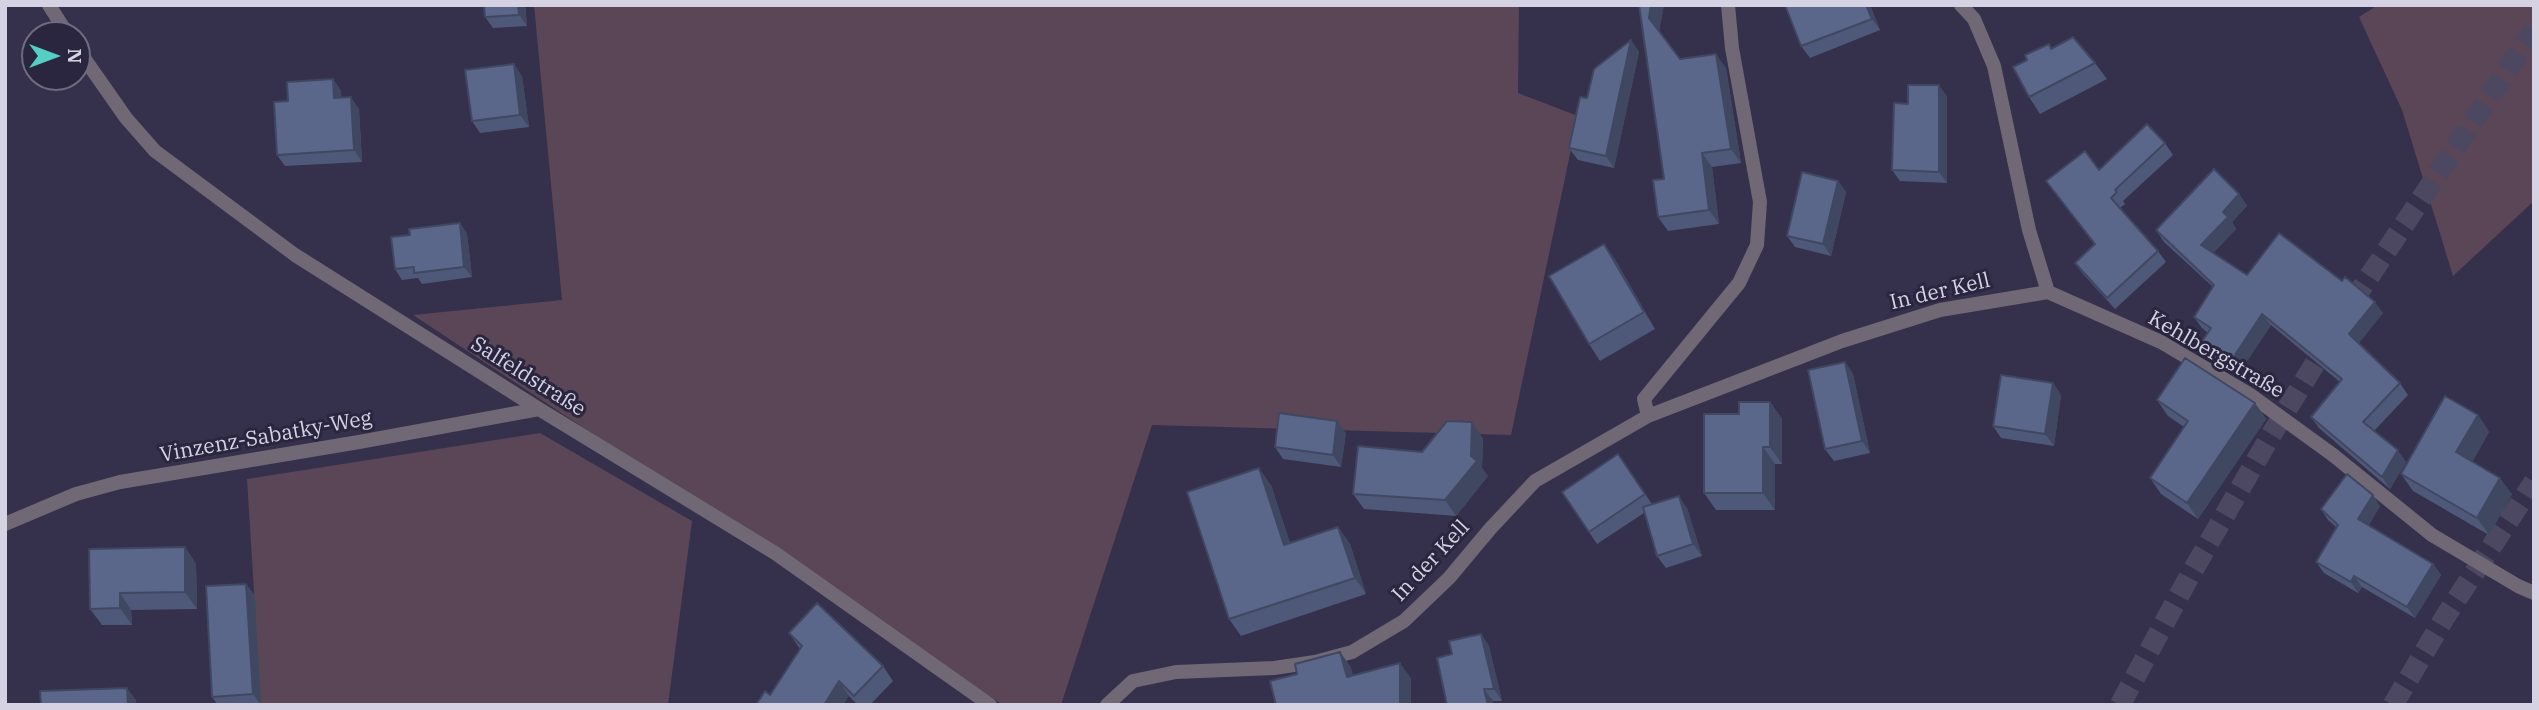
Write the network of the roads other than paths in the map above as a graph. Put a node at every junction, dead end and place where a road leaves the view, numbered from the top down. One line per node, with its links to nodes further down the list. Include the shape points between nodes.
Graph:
1 (49, 5): 4 (street)
2 (1728, 5): 8 (street, via 1760,202 1757,245 1739,283 1644,399)
3 (1961, 5): 6 (street, via 1974,19 1994,66 2029,230)
4 (59, 21)
5 (91, 68): 7 (street, Salfeldstraße, via 155,151 295,255)
6 (2048, 292): 8 (street, In der Kell, via 1940,310 1842,341); 10 (street, Kehlbergstraße, via 2161,342 2249,394 2432,535)
7 (539, 409): 9 (street, Vinzenz-Sabatky-Weg, via 120,482 76,494); 11 (street, Salfeldstraße, via 775,553)
8 (1648, 416): 12 (street, In der Kell, via 1535,481 1404,621 1352,653 1274,668 1176,672 1133,681)
9 (5, 524)
10 (2534, 593)
11 (990, 705)
12 (1107, 705)

